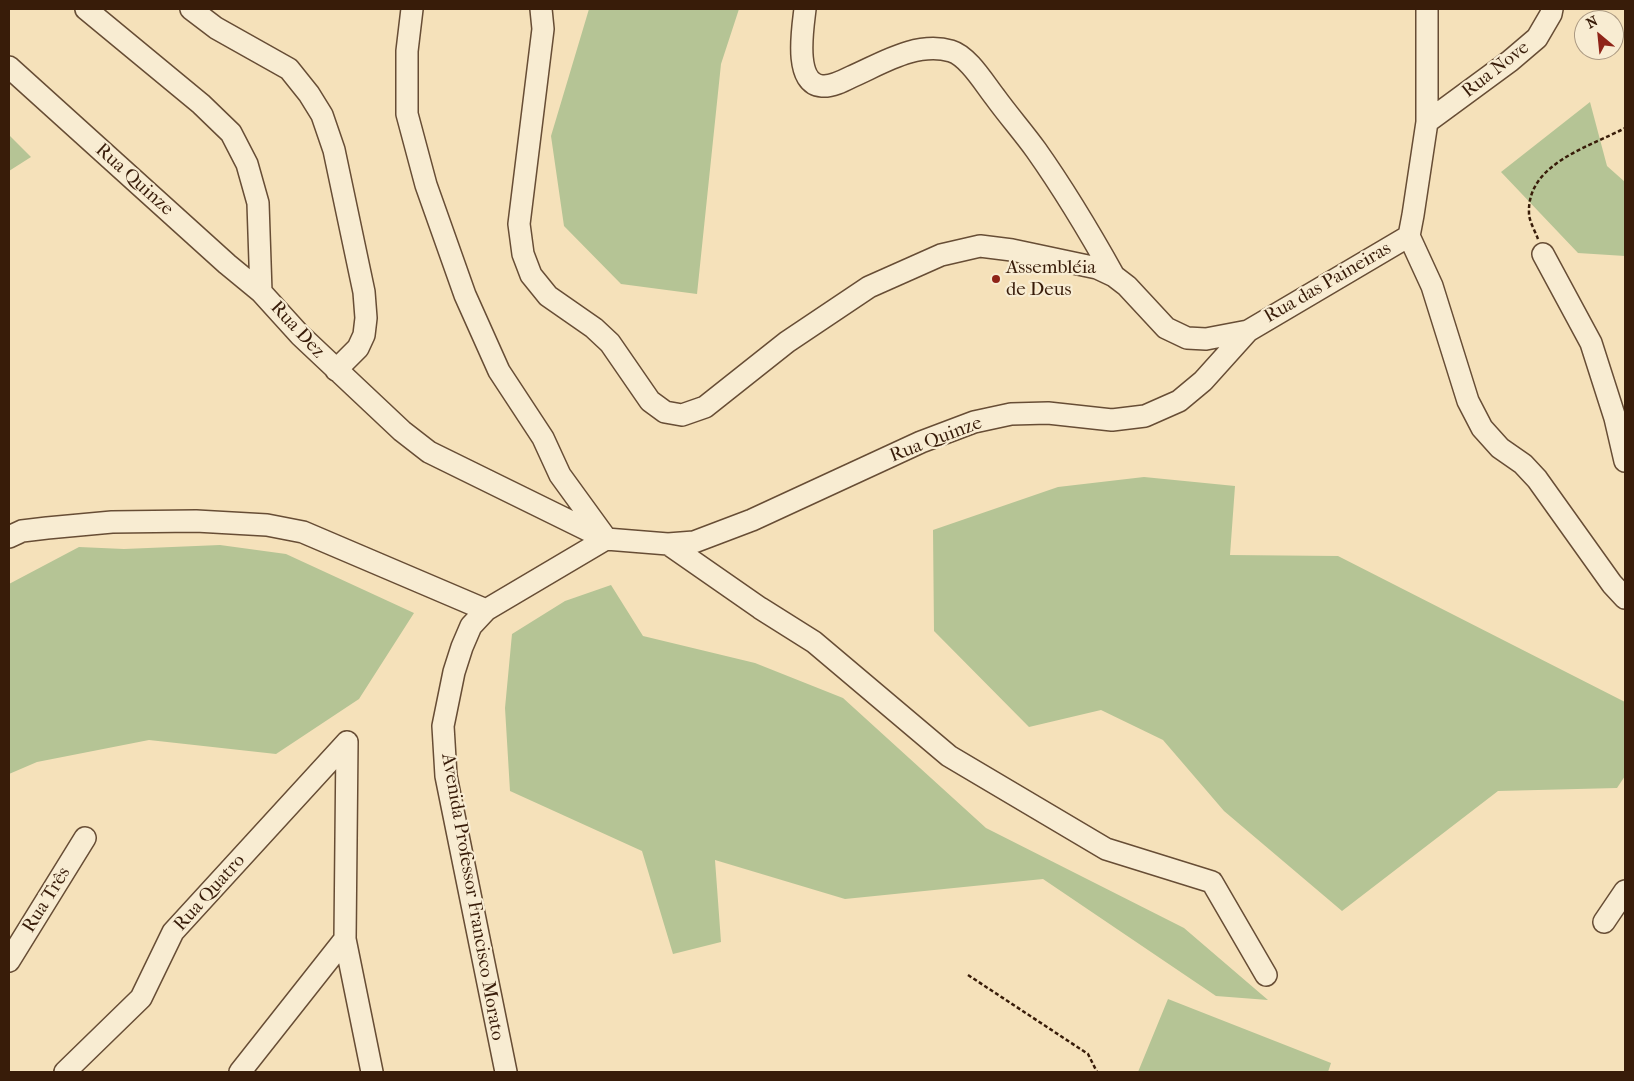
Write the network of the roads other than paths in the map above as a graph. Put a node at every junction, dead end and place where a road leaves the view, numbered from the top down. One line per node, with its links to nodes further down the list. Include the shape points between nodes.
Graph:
1 (86, 9): 13 (street, Rua Dez, via 201,104 231,133 248,164 258,202)
2 (191, 9): 15 (street, via 216,28 289,69 322,115 336,159 364,292 366,318 358,348)
3 (412, 9): 18 (street, via 407,51 408,114 426,185 464,295 499,372 543,438 560,475)
4 (541, 9): 12 (street, via 542,29 519,224 523,254 531,275 548,296 610,343 650,401 665,412 682,414 705,406 787,342 868,287 941,255 980,246 1097,268)
5 (804, 9): 12 (street, via 801,43 804,67 811,81 822,86 840,82 905,53 930,48 952,51 969,63 1036,150)
6 (1427, 9): 9 (street)
7 (1552, 9): 9 (street, Rua Nove, via 1537,38)
8 (9, 67): 13 (street, Rua Quinze)
9 (1427, 122): 10 (street)
10 (1409, 236): 14 (street, Rua das Paineiras); 20 (street, via 1432,286 1468,401 1482,428 1500,448 1538,479)
11 (1543, 254): 16 (street, via 1591,344 1616,418)
12 (1114, 276): 14 (street, via 1166,328 1186,338 1206,339)
13 (261, 292): 15 (street, Rua Dez)
14 (1248, 331): 19 (street, Rua Quinze, via 1203,381 1179,401 1145,416 1112,420 1048,413 1010,414 974,422 921,442 752,520 694,542)
15 (336, 370): 18 (street, Rua Dez, via 402,432 429,452)
16 (1625, 461)
17 (9, 537): 21 (street, via 22,531 112,522 196,520 267,526 303,532)
18 (606, 539): 19 (street, Rua Quinze); 21 (street, Avenida Professor Francisco Morato)
19 (668, 544): 27 (street, via 814,642 949,756 1106,849 1212,882)
20 (1625, 598)
21 (486, 610): 31 (street, Avenida Professor Francisco Morato, via 471,626 462,647 443,726 446,776)
22 (85, 838): 26 (street, Rua Três)
23 (1625, 891): 24 (street)
24 (1604, 922)
25 (345, 940): 28 (street, Rua Quatro, via 347,742 173,932 141,998); 29 (street); 30 (street)
26 (9, 961)
27 (1266, 975)
28 (66, 1072)
29 (240, 1072)
30 (372, 1072)
31 (506, 1072)

